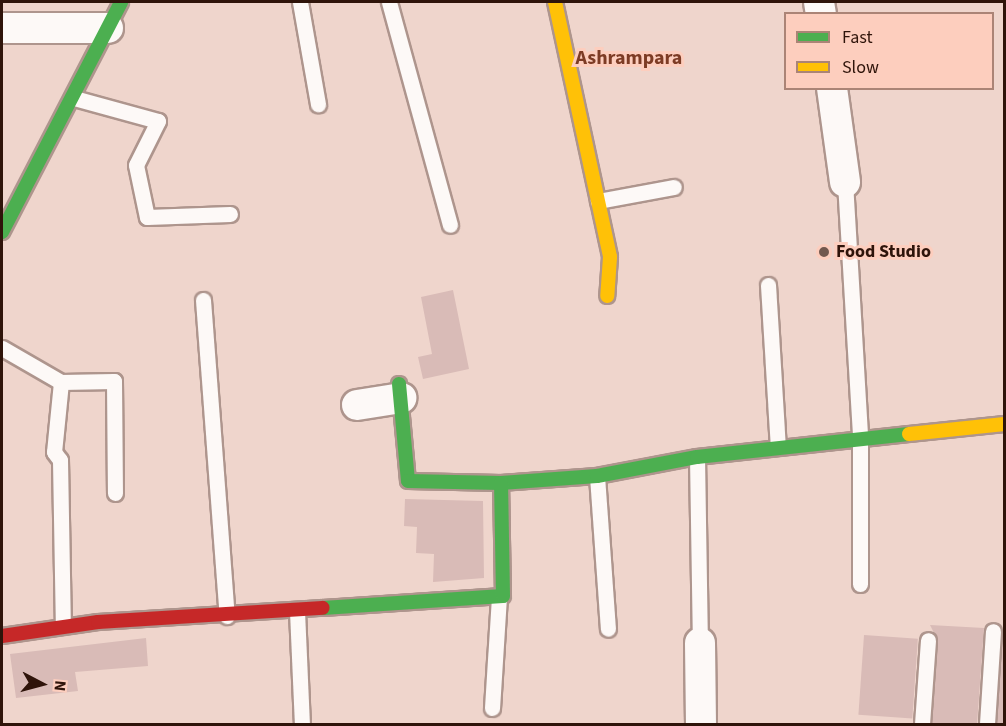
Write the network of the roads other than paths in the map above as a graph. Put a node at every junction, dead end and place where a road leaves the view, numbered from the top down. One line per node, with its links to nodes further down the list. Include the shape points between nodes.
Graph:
1 (121, 2): 6 (street)
2 (300, 2): 9 (lane)
3 (389, 2): 14 (lane)
4 (555, 2): 12 (street)
5 (2, 27): 6 (street)
6 (108, 28): 8 (street)
7 (832, 90): 10 (street)
8 (74, 98): 13 (lane, via 158,121 136,165 147,217); 15 (street)
9 (318, 104)
10 (845, 182): 24 (lane)
11 (674, 186): 12 (lane)
12 (598, 201): 17 (street, via 610,257)
13 (230, 214)
14 (450, 225)
15 (2, 232)
16 (768, 285): 25 (lane)
17 (607, 296)
18 (203, 300): 33 (lane)
19 (2, 348): 20 (lane)
20 (61, 382): 29 (lane, via 114,381); 34 (lane, via 54,452 60,460)
21 (400, 391): 22 (street); 28 (street, via 408,481)
22 (357, 405)
23 (1005, 424): 24 (street)
24 (860, 437): 25 (street); 30 (lane)
25 (778, 447): 26 (street)
26 (697, 457): 27 (street); 39 (lane)
27 (597, 476): 28 (street); 35 (lane)
28 (501, 483): 31 (street)
29 (115, 493)
30 (860, 584)
31 (499, 596): 32 (street); 40 (lane)
32 (297, 612): 33 (street); 41 (lane)
33 (227, 616): 34 (street)
34 (63, 625): 37 (street)
35 (608, 628)
36 (993, 631): 44 (lane)
37 (2, 636)
38 (928, 640): 43 (lane)
39 (700, 643): 42 (street)
40 (492, 708)
41 (302, 724)
42 (701, 724)
43 (922, 724)
44 (987, 724)

